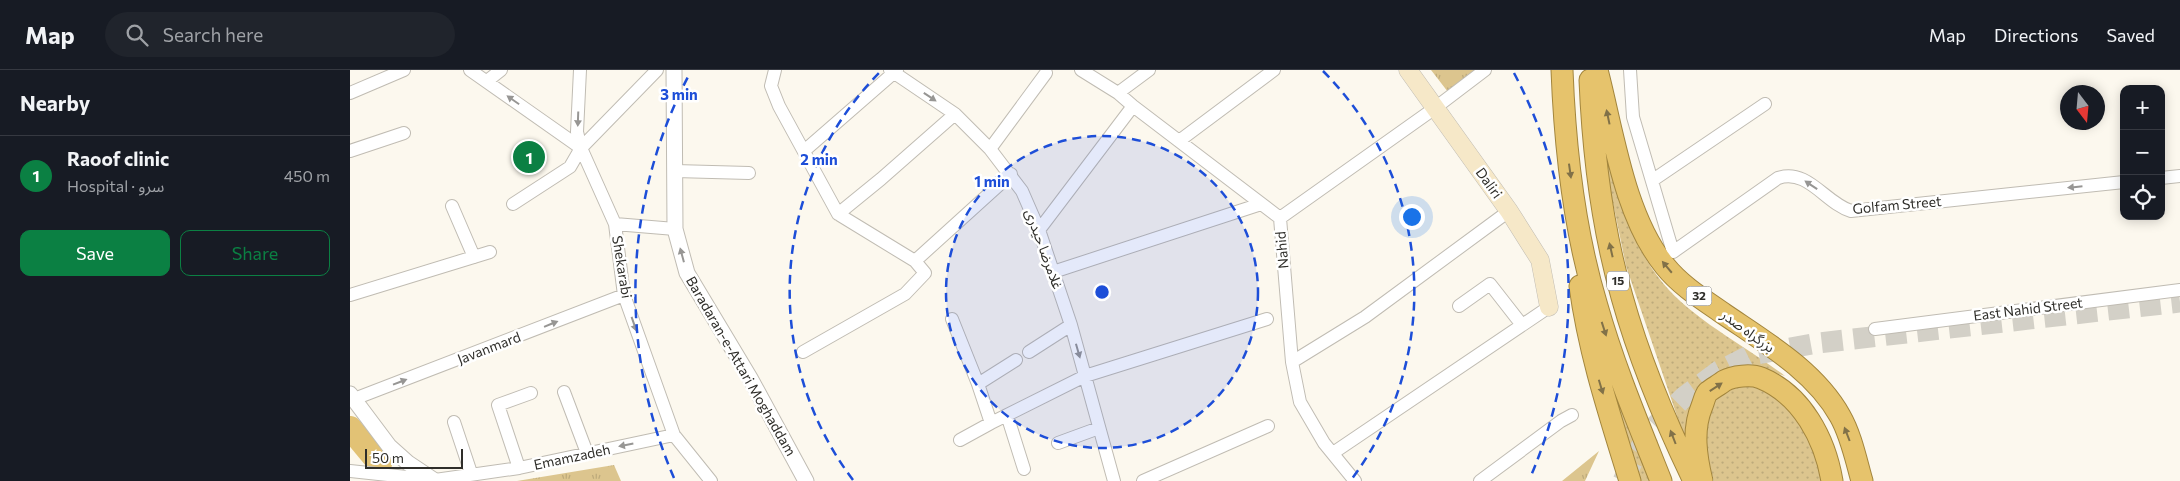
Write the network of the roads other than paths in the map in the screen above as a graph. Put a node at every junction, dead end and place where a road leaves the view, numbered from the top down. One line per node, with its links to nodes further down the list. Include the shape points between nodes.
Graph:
1 (404, 70): 19 (street)
2 (470, 70): 20 (street)
3 (501, 70): 20 (street)
4 (580, 70): 29 (street, Shekarabi, one-way to 29, via 578,132)
5 (657, 70): 29 (street)
6 (674, 70): 33 (street, Baradaran-e-Attari Moghaddam)
7 (775, 70): 32 (street, via 771,86)
8 (1081, 70): 22 (street, Nahid)
9 (1149, 70): 22 (street)
10 (1274, 70): 28 (street)
11 (1408, 70): 25 (main road, Daliri)
12 (1484, 70): 25 (street)
13 (1562, 70): 46 (highway, 15, one-way to 46, via 1564,125)
14 (1590, 70): 97 (highway, 15, one-way to 14, via 1654,388 1622,298 1602,210 1592,133)
15 (1597, 70): 100 (highway, بزرگراه صدر / 32, one-way to 15, via 1841,416 1819,388 1794,364 1683,284 1664,266 1644,232 1630,196 1614,148)
16 (1630, 70): 38 (street, via 1633,117)
17 (893, 71): 26 (street, غلامرضا حیدری, one-way to 26); 32 (street)
18 (1046, 72): 30 (street)
19 (376, 75): 21 (street)
20 (487, 81): 29 (street, one-way to 20)
21 (350, 93)
22 (1118, 93): 24 (street, Nahid)
23 (1765, 104): 38 (street)
24 (1133, 106): 28 (street, Nahid); 49 (street)
25 (1435, 108): 43 (main road, Daliri); 45 (street)
26 (955, 114): 30 (street, غلامرضا حیدری); 44 (street)
27 (404, 133): 31 (street)
28 (1179, 142): 41 (street, Nahid)
29 (581, 148): 40 (street, via 570,168); 47 (street, Shekarabi)
30 (990, 149): 35 (street, غلامرضا حیدری)
31 (350, 151)
32 (804, 151): 44 (street)
33 (675, 170): 34 (street); 48 (street, Baradaran-e-Attari Moghaddam)
34 (749, 173)
35 (1011, 174): 49 (street, غلامرضا حیدری); 52 (street)
36 (2180, 176): 37 (street)
37 (2165, 178)
38 (1653, 180): 39 (street, Golfam Street, one-way to 38, via 1851,211 1841,208 1807,181 1788,175 1778,178 1673,252)
39 (2120, 182)
40 (513, 204)
41 (1261, 204): 45 (street, Nahid); 53 (street)
42 (452, 206): 51 (street)
43 (1509, 211): 58 (main road, Daliri, via 1540,260); 67 (street, via 1364,317)
44 (838, 214): 52 (street)
45 (1280, 218): 67 (street, Nahid)
46 (1576, 218): 95 (highway, one-way to 95, via 1585,324); 96 (highway, 15, one-way to 96, via 1596,305 1624,389)
47 (615, 224): 48 (street); 56 (street, Shekarabi)
48 (675, 229): 90 (street, Baradaran-e-Attari Moghaddam, one-way to 48, via 750,378 687,274)
49 (1039, 230): 53 (street, غلامرضا حیدری)
50 (490, 252): 51 (street)
51 (474, 257): 55 (street)
52 (915, 261): 64 (street, via 925,273 905,294)
53 (1053, 272): 61 (street, غلامرضا حیدری)
54 (2180, 290): 63 (street, East Nahid Street)
55 (350, 295)
56 (624, 295): 72 (street, Javanmard, one-way to 56); 79 (street, Shekarabi, one-way to 79)
57 (1459, 306): 62 (street, via 1490,284)
58 (1549, 307): 62 (street)
59 (952, 319): 69 (street)
60 (1267, 319): 68 (street)
61 (1071, 325): 65 (street); 68 (street, غلامرضا حیدری, one-way to 68)
62 (1522, 325): 83 (street)
63 (1875, 328)
64 (803, 352)
65 (1029, 352)
66 (1016, 360): 69 (street)
67 (1292, 362): 83 (street, Nahid, via 1300,402)
68 (1085, 376): 73 (street); 78 (street, غلامرضا حیدری)
69 (978, 384): 76 (street)
70 (564, 392): 82 (street)
71 (532, 393): 84 (street, via 498,405)
72 (352, 397): 88 (street, via 388,446)
73 (1007, 415): 76 (street); 85 (street)
74 (1572, 415): 94 (street)
75 (454, 422): 87 (street)
76 (991, 422): 80 (street)
77 (1268, 426): 92 (street)
78 (1099, 428): 81 (street); 91 (street, غلامرضا حیدری)
79 (674, 435): 82 (street, Emamzadeh, one-way to 82); 89 (street, Shekarabi)
80 (960, 440)
81 (1058, 443)
82 (588, 453): 84 (street, Emamzadeh)
83 (1333, 453): 93 (street, Nahid)
84 (520, 468): 87 (street, Emamzadeh)
85 (1024, 469)
86 (350, 471): 88 (street, Emamzadeh)
87 (472, 476): 88 (street, Emamzadeh)
88 (435, 481)
89 (711, 481)
90 (806, 481)
91 (1114, 481)
92 (1143, 481)
93 (1355, 481)
94 (1480, 481)
95 (1630, 481)
96 (1662, 481)
97 (1694, 481)
98 (1702, 481): 99 (highway, one-way to 99, via 1696,446 1697,419 1707,392 1732,377 1760,377 1789,395 1805,413 1820,441)
99 (1832, 481)
100 (1862, 481)

